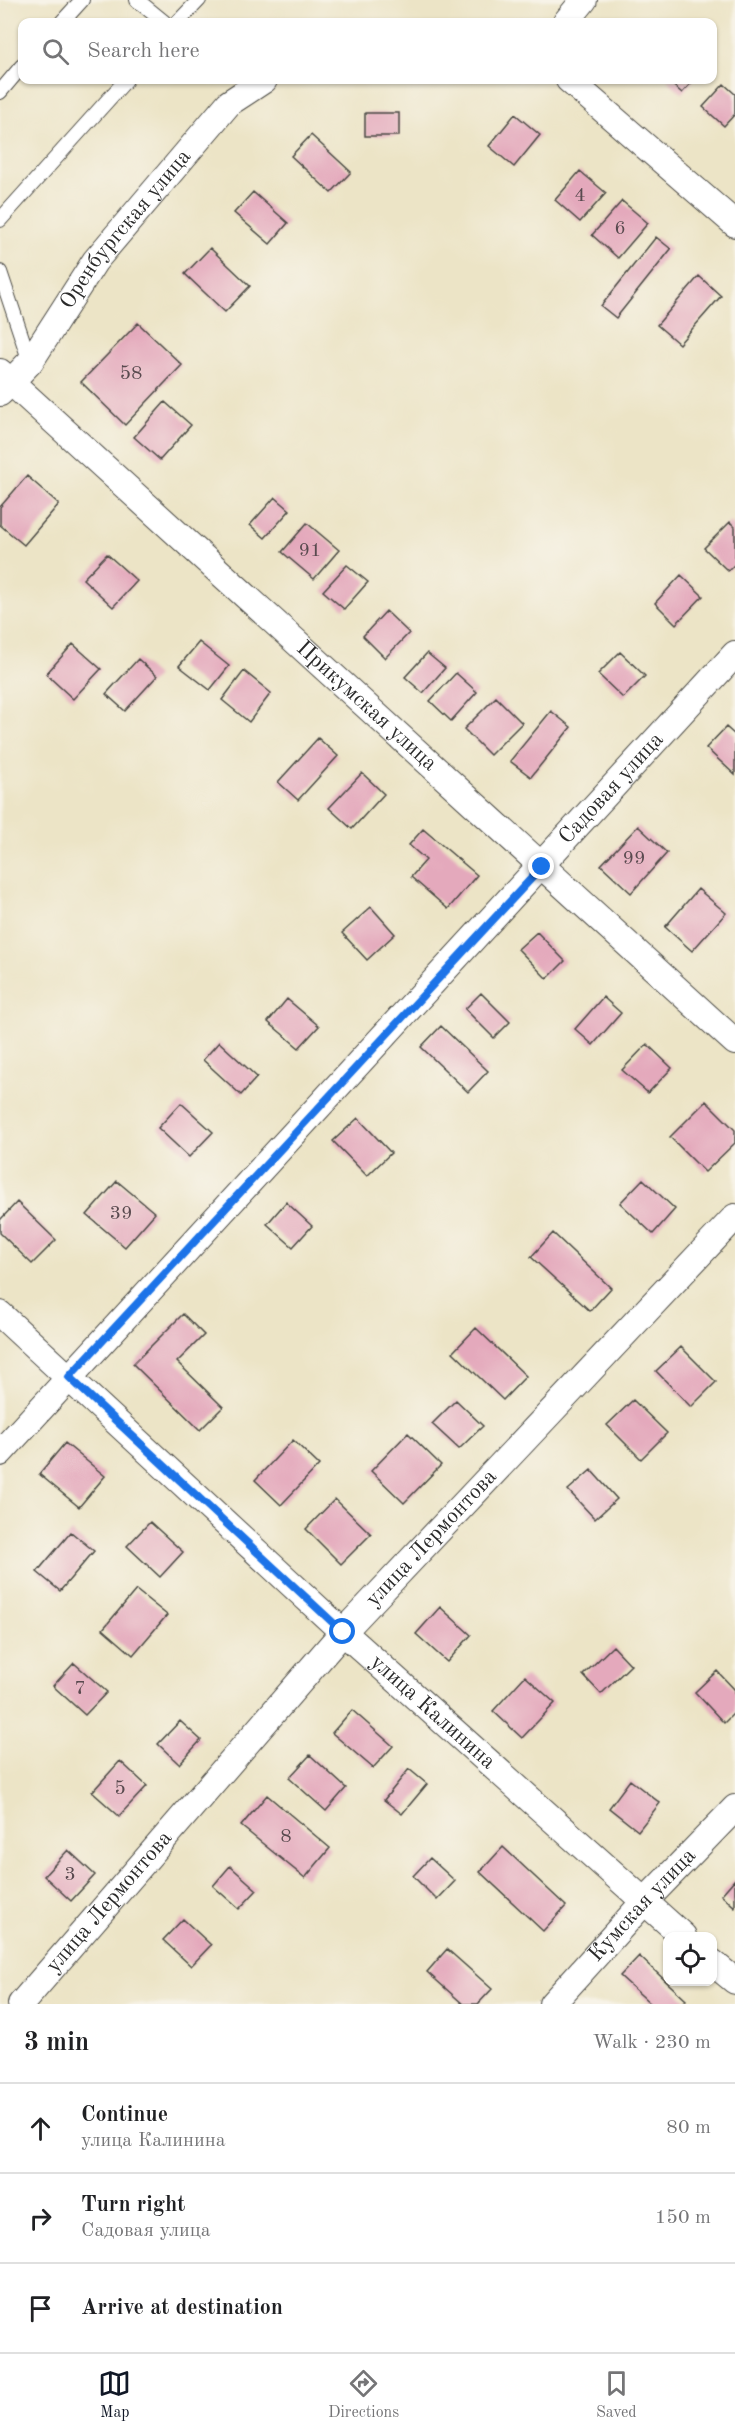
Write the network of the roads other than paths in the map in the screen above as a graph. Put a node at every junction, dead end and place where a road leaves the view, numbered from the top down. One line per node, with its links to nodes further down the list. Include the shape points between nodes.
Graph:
1 (82, 0): 5 (lane)
2 (137, 0): 6 (lane)
3 (199, 0): 7 (lane)
4 (584, 0): 8 (street)
5 (66, 18)
6 (159, 18)
7 (182, 18)
8 (569, 18)
9 (18, 71): 13 (lane)
10 (122, 84): 14 (lane)
11 (258, 84): 17 (street, Оренбургская улица, via 229,103 95,261)
12 (574, 84): 15 (street)
13 (0, 92)
14 (0, 220)
15 (735, 224)
16 (0, 272): 17 (lane)
17 (30, 362): 18 (street, Оренбургская улица)
18 (4, 382): 20 (street, Прикумская улица)
19 (735, 654): 20 (street, Садовая улица)
20 (542, 867): 21 (street, Прикумская улица); 24 (street, Садовая улица)
21 (735, 1042)
22 (735, 1217): 26 (street, улица Лермонтова)
23 (0, 1314): 24 (street, улица Калинина)
24 (69, 1377): 25 (street, Садовая улица); 26 (street, улица Калинина)
25 (0, 1453)
26 (343, 1632): 28 (street, улица Калинина); 32 (street, улица Лермонтова)
27 (735, 1808): 28 (street, Кумская улица)
28 (644, 1902): 29 (street, улица Калинина); 33 (street, Кумская улица)
29 (678, 1932)
30 (717, 1966): 31 (street)
31 (735, 1981)
32 (21, 2004)
33 (552, 2004)

